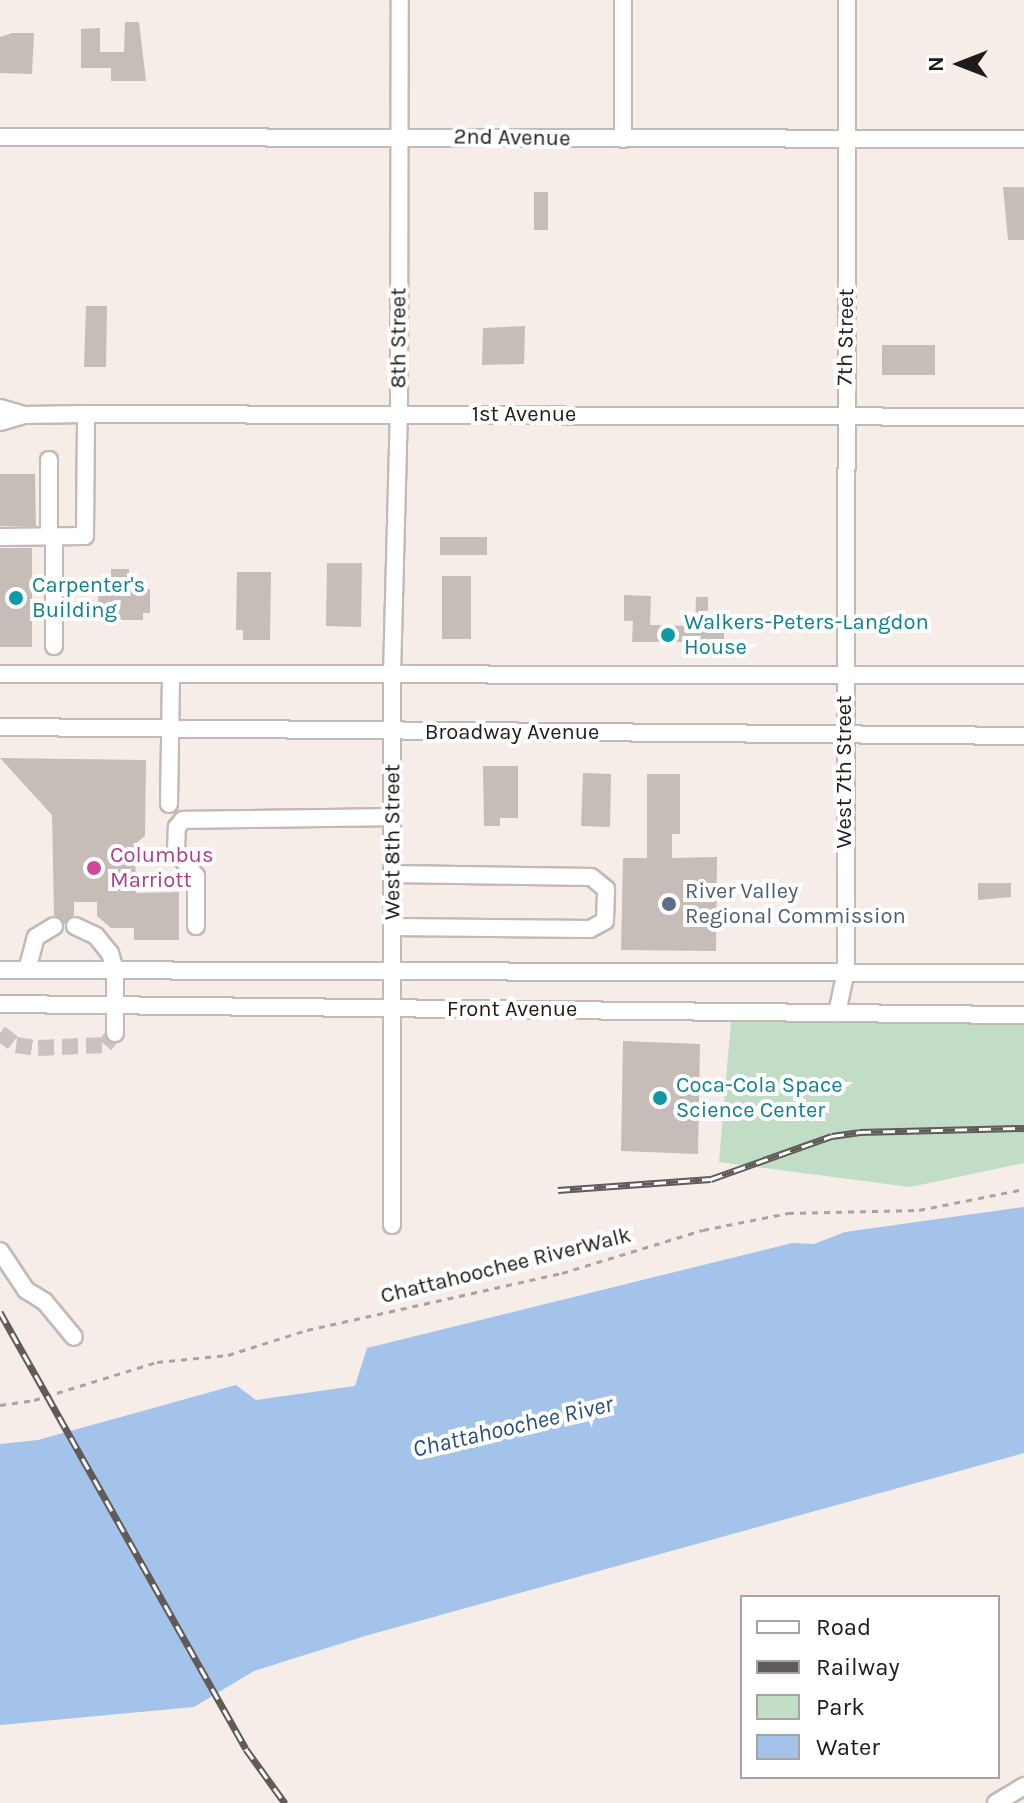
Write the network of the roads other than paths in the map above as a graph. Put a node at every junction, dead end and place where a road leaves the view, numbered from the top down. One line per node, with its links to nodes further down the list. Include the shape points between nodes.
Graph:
1 (400, 0): 5 (street, 8th Street)
2 (623, 0): 7 (street)
3 (847, 0): 6 (street, 7th Street)
4 (0, 137): 5 (street, 2nd Avenue)
5 (399, 137): 7 (street, 2nd Avenue); 12 (street, 8th Street)
6 (849, 137): 7 (street, 2nd Avenue); 8 (street, 2nd Avenue); 13 (street, 7th Street)
7 (623, 139)
8 (1024, 139)
9 (0, 408): 11 (street, 1st Avenue)
10 (86, 414): 11 (street, 1st Avenue); 12 (street, 1st Avenue); 17 (street, via 85,536)
11 (24, 415): 15 (street, 1st Avenue)
12 (399, 415): 13 (street, 1st Avenue); 23 (street, 8th Street)
13 (845, 417): 14 (street, 1st Avenue); 20 (street, 7th Street)
14 (1024, 417)
15 (0, 422)
16 (49, 460): 17 (street)
17 (51, 536): 18 (street); 19 (street)
18 (0, 537)
19 (54, 646)
20 (845, 673): 23 (street); 24 (street); 28 (street, West 7th Street)
21 (0, 674): 22 (street)
22 (171, 674): 23 (street); 26 (street)
23 (392, 675): 27 (street, West 8th Street)
24 (1024, 675)
25 (0, 727): 26 (street, Broadway Avenue)
26 (168, 732): 27 (street, Broadway Avenue); 30 (street)
27 (392, 733): 28 (street, Broadway Avenue); 31 (street, West 8th Street)
28 (844, 734): 29 (street, Broadway Avenue); 41 (street, West 7th Street)
29 (1024, 736)
30 (169, 804)
31 (392, 817): 32 (street, West 8th Street); 35 (street, via 183,820 177,827 176,851 196,876)
32 (393, 874): 36 (street, West 8th Street); 36 (street, via 591,877 606,889 605,921 590,929)
33 (54, 926): 39 (street, via 36,937)
34 (75, 926): 40 (street, via 105,945)
35 (196, 926)
36 (393, 927): 37 (street, West 8th Street)
37 (393, 968): 40 (street, Front Avenue); 41 (street, Front Avenue); 45 (street, West 8th Street)
38 (0, 970): 39 (street, Front Avenue)
39 (27, 970): 40 (street, Front Avenue)
40 (115, 970): 44 (street)
41 (846, 971): 42 (street, Front Avenue); 46 (street, West 7th Street)
42 (1024, 973)
43 (0, 1004): 44 (street, Front Avenue)
44 (116, 1007): 45 (street, Front Avenue); 48 (street)
45 (395, 1009): 46 (street, Front Avenue); 49 (street, West 8th Street)
46 (837, 1013): 47 (street, Front Avenue)
47 (1024, 1015)
48 (115, 1033)
49 (392, 1225)
50 (0, 1251): 51 (street, via 26,1290 45,1302)
51 (74, 1337)
52 (1024, 1786): 53 (street)
53 (996, 1803)

